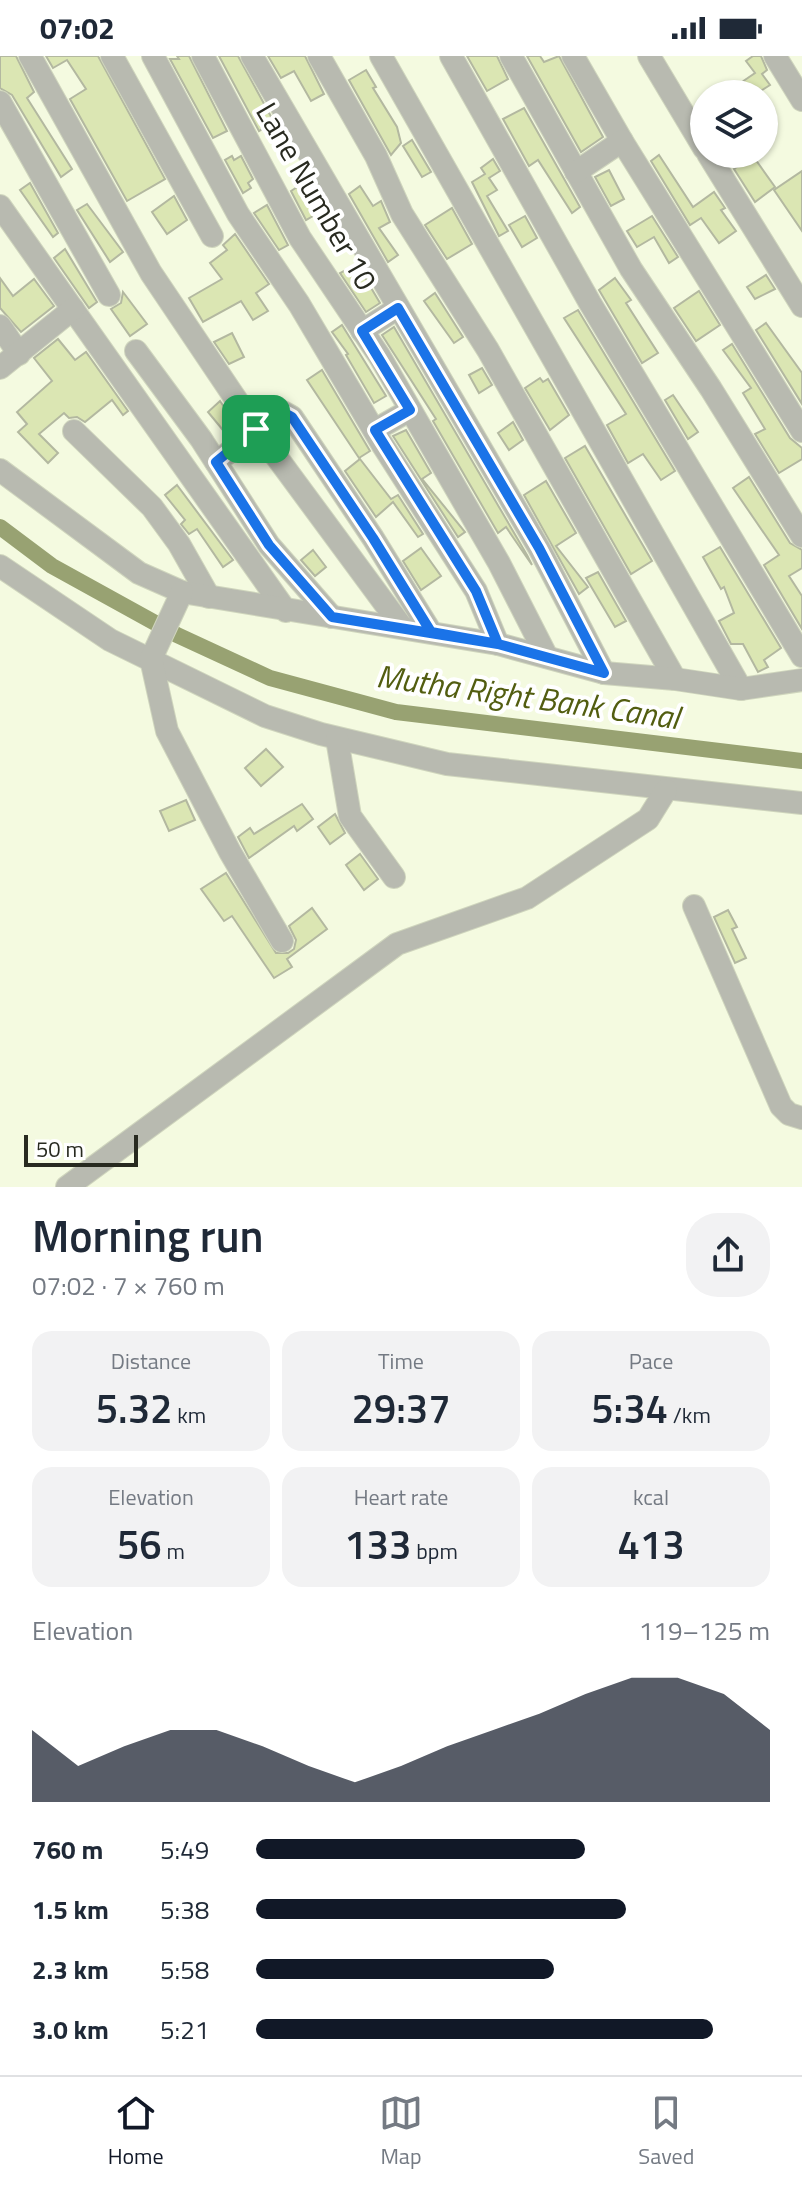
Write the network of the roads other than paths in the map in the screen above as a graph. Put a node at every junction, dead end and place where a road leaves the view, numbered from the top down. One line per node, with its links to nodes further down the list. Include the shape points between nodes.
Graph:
1 (30, 56): 31 (street, via 140,255)
2 (112, 56): 20 (street)
3 (153, 56): 32 (street, via 238,214)
4 (203, 56): 26 (street, Lane Number 10, via 300,238)
5 (252, 56): 23 (street)
6 (319, 56): 50 (street, via 402,214 488,350)
7 (381, 56): 52 (street)
8 (451, 56): 47 (street, via 590,303)
9 (511, 56): 18 (street)
10 (573, 56): 16 (street)
11 (649, 56): 15 (street)
12 (775, 56): 13 (street)
13 (802, 100)
14 (0, 102): 21 (street)
15 (690, 125)
16 (622, 141): 18 (street); 34 (street)
17 (717, 168): 22 (street)
18 (576, 172): 37 (street, via 631,269)
19 (0, 206): 24 (street)
20 (212, 236)
21 (109, 295)
22 (802, 306)
23 (398, 308): 26 (street); 49 (street, via 539,548)
24 (73, 309): 28 (street); 41 (street)
25 (0, 326): 28 (street)
26 (362, 331): 30 (street, Lane Number 10)
27 (136, 351): 35 (street)
28 (19, 354): 29 (street)
29 (0, 368)
30 (410, 410): 32 (street); 48 (street, Lane Number 10)
31 (256, 429): 35 (street); 43 (street); 44 (street, via 283,412 292,417)
32 (375, 430): 45 (street, via 476,591)
33 (74, 431): 39 (street, via 152,507)
34 (802, 431)
35 (216, 462): 42 (street, via 269,545)
36 (0, 470): 40 (street)
37 (802, 536)
38 (0, 566): 46 (street, via 110,640)
39 (209, 597): 40 (street); 41 (street)
40 (179, 600): 46 (street)
41 (286, 611): 42 (street)
42 (332, 617): 43 (street)
43 (402, 627): 44 (street)
44 (431, 632): 45 (street)
45 (498, 644): 48 (street)
46 (153, 652): 53 (street, via 265,716); 58 (street, via 173,745)
47 (802, 656)
48 (547, 657): 49 (street)
49 (604, 673): 50 (street)
50 (675, 679): 52 (street)
51 (802, 680): 52 (street)
52 (741, 689)
53 (337, 739): 54 (street, via 447,764); 56 (street, via 350,816)
54 (666, 790): 55 (street); 60 (street, via 648,819 527,898 397,944)
55 (802, 803)
56 (394, 877)
57 (694, 906): 59 (street, via 781,1106)
58 (282, 941)
59 (802, 1118)
60 (67, 1187)

